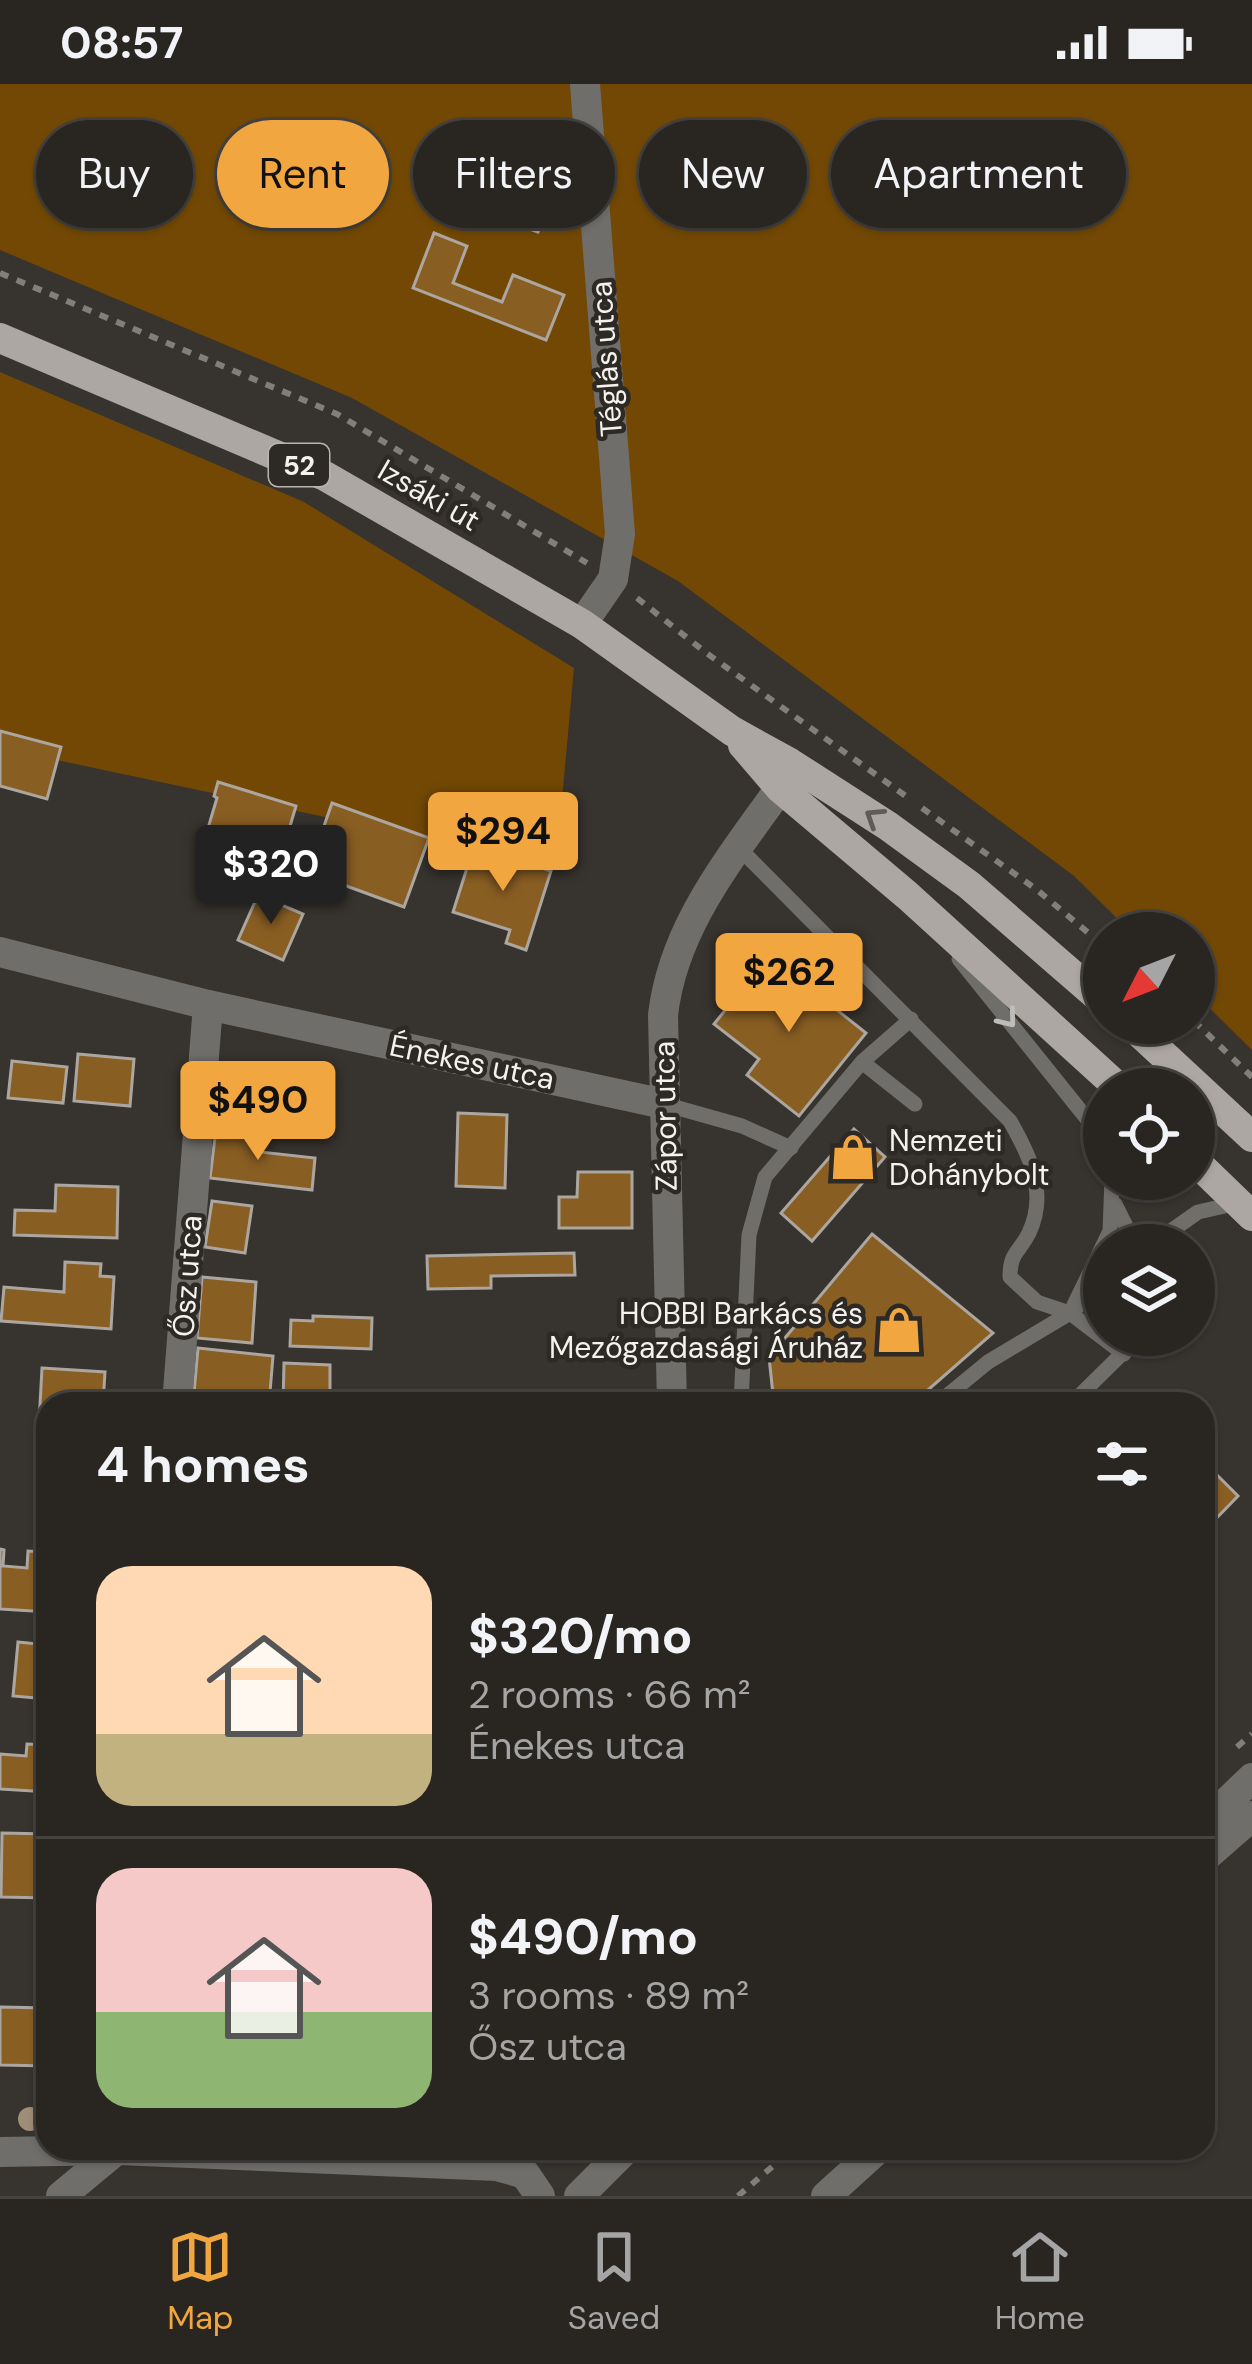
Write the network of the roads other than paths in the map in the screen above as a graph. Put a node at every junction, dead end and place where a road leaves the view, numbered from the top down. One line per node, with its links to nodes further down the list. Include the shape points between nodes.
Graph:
1 (585, 84): 3 (street, Téglás utca, via 620,534 613,579)
2 (0, 338): 3 (main road, Izsáki út / 52, via 325,476)
3 (582, 624): 4 (main road, Izsáki út / 52)
4 (732, 731): 5 (main road, Izsáki út / 52); 9 (main road, Izsáki út / 52, one-way to 4, via 889,826)
5 (780, 788): 6 (street, Zápor utca); 7 (main road, Izsáki út / 52)
6 (738, 848): 11 (lane); 15 (street, Zápor utca, via 667,976)
7 (908, 896): 14 (main road, Izsáki út / 52); 17 (lane, one-way to 17)
8 (0, 952): 10 (street, Énekes utca)
9 (1083, 983)
10 (208, 1004): 15 (street, Énekes utca); 29 (street, Ősz utca)
11 (911, 1019): 13 (lane); 26 (lane, via 1010,1121 1034,1163 1036,1210 1010,1258 1010,1277 1037,1302)
12 (1152, 1044): 18 (main road)
13 (862, 1062): 16 (lane); 19 (lane)
14 (1097, 1068)
15 (664, 1104): 19 (lane); 30 (street, Zápor utca)
16 (915, 1104)
17 (1083, 1113)
18 (1252, 1136)
19 (791, 1148): 31 (lane, via 766,1177 749,1235)
20 (1215, 1180): 22 (main road)
21 (1114, 1202): 23 (lane); 26 (lane, via 1110,1232)
22 (1245, 1209): 24 (lane, via 1198,1212)
23 (1125, 1224)
24 (1180, 1224)
25 (1083, 1302): 26 (lane)
26 (1070, 1313): 27 (lane); 32 (lane)
27 (1083, 1323)
28 (1122, 1356): 33 (lane)
29 (178, 1392)
30 (672, 1392)
31 (742, 1392)
32 (952, 1392)
33 (1084, 1392)
34 (1252, 1778): 35 (street)
35 (1215, 1813)
36 (1252, 1816): 37 (street)
37 (1215, 1848)
38 (36, 2151): 39 (street)
39 (0, 2152)
40 (105, 2160): 44 (street)
41 (364, 2160): 45 (street, via 497,2166 525,2174)
42 (615, 2160): 46 (street)
43 (865, 2160): 47 (street)
44 (61, 2196)
45 (540, 2196)
46 (579, 2196)
47 (826, 2196)

